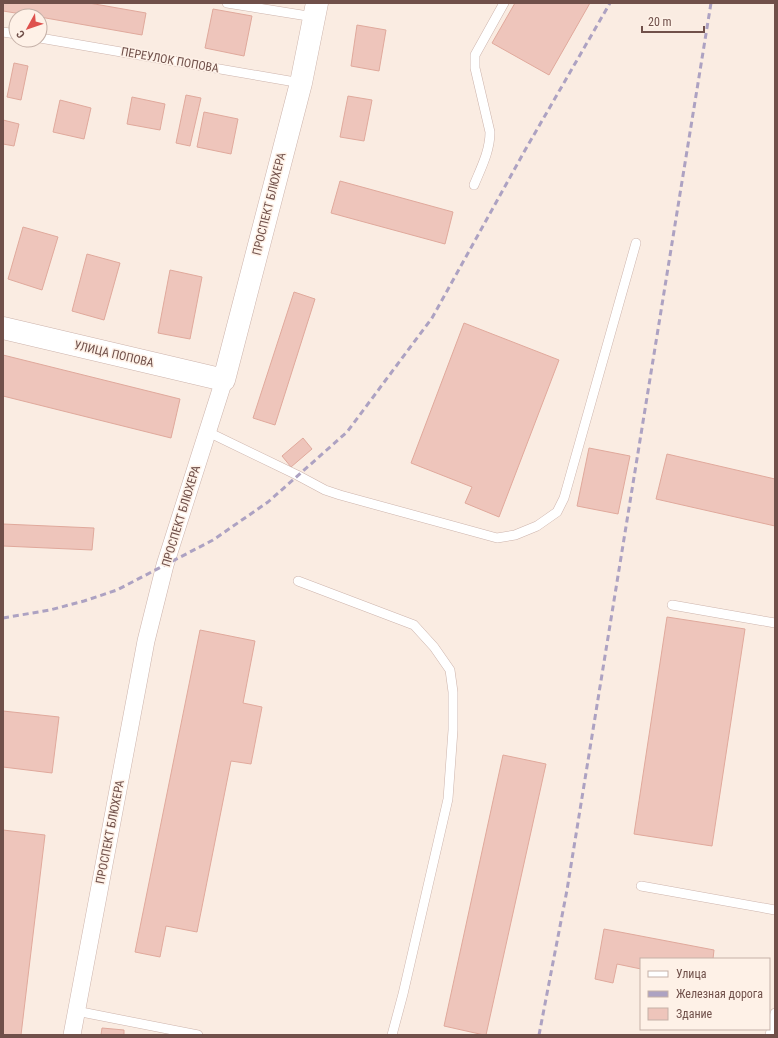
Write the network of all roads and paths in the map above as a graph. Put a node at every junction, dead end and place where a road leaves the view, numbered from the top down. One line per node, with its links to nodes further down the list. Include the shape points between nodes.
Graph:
1 (226, 3): 3 (lane)
2 (504, 3): 6 (lane, via 475,55 475,68 490,141)
3 (315, 10): 5 (street, ПРОСПЕКТ БЛЮХЕРА)
4 (48, 39): 5 (lane, ПЕРЕУЛОК ПОПОВА)
5 (301, 83): 9 (street, ПРОСПЕКТ БЛЮХЕРА)
6 (474, 185)
7 (636, 242): 10 (lane, via 564,498 557,512 537,526 515,535 497,538 340,495)
8 (3, 328): 9 (street, УЛИЦА ПОПОВА)
9 (224, 380): 10 (street, ПРОСПЕКТ БЛЮХЕРА)
10 (208, 432): 16 (street, ПРОСПЕКТ БЛЮХЕРА, via 165,565 146,642)
11 (298, 581): 20 (lane, via 414,625 450,670 453,730 448,799)
12 (672, 606): 13 (lane)
13 (775, 623)
14 (641, 886): 15 (lane)
15 (775, 910)
16 (76, 1011): 18 (street, ПРОСПЕКТ БЛЮХЕРА); 19 (lane)
17 (775, 1013): 21 (lane)
18 (72, 1035)
19 (198, 1035)
20 (392, 1035)
21 (770, 1035)

